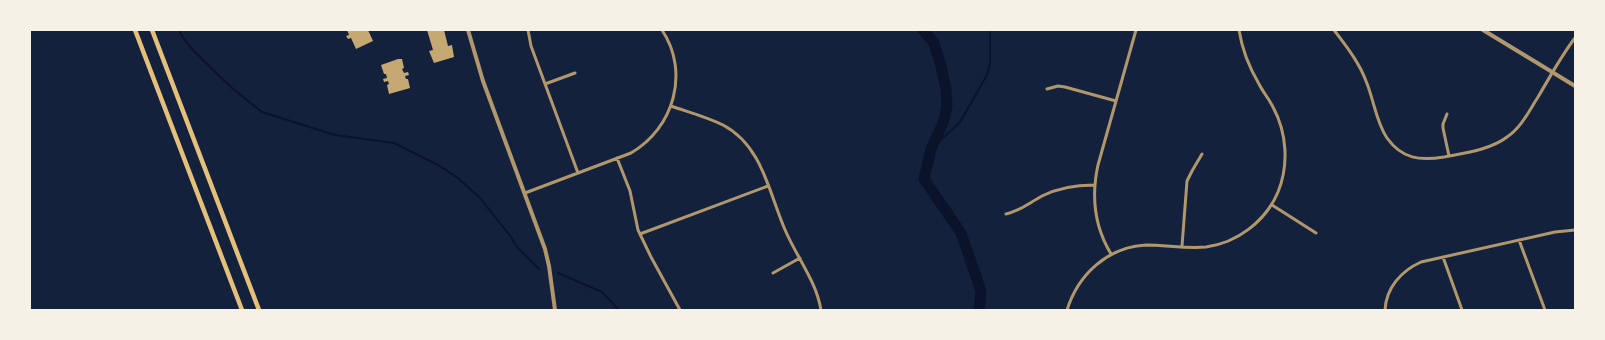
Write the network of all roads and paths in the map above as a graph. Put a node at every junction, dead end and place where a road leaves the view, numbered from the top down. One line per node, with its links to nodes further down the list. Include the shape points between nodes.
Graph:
1 (135, 30): 37 (main road)
2 (152, 30): 38 (main road)
3 (468, 30): 25 (street, via 485,88)
4 (528, 30): 13 (street)
5 (662, 30): 17 (street, via 673,54 677,72)
6 (1136, 30): 16 (street)
7 (1239, 30): 26 (street, via 1252,73 1273,106 1281,126 1284,168)
8 (1334, 30): 20 (street, via 1362,72 1383,130 1394,146 1418,158)
9 (1483, 30): 11 (street)
10 (1575, 38): 11 (street)
11 (1553, 72): 14 (street); 20 (street, via 1523,121 1507,137 1491,146)
12 (575, 73): 13 (street)
13 (545, 84): 22 (street)
14 (1575, 86)
15 (1047, 89): 16 (street, via 1066,87)
16 (1116, 101): 23 (street)
17 (671, 106): 21 (street, via 660,126 646,142 631,153); 24 (street, via 713,121 736,135 754,153)
18 (1447, 114): 20 (street, via 1443,128)
19 (1202, 154): 32 (street, via 1187,182)
20 (1449, 156)
21 (617, 158): 22 (street); 30 (street, via 630,191)
22 (578, 173): 25 (street)
23 (1094, 185): 27 (street, via 1056,190 1023,209); 33 (street, via 1098,227)
24 (768, 186): 30 (street); 35 (street)
25 (525, 193): 39 (street, via 545,249)
26 (1272, 205): 29 (street); 32 (street, via 1255,224 1231,240 1206,247)
27 (1006, 214)
28 (1575, 230): 31 (street, via 1561,230)
29 (1316, 233)
30 (640, 234): 40 (street)
31 (1519, 240): 34 (street); 45 (street)
32 (1182, 246): 33 (street, via 1145,245)
33 (1112, 254): 42 (street, via 1096,264 1084,276 1072,294)
34 (1443, 257): 43 (street, via 1421,262 1404,272 1391,288); 44 (street)
35 (800, 258): 36 (street); 41 (street, via 816,290)
36 (773, 273)
37 (242, 310)
38 (259, 310)
39 (555, 310)
40 (680, 310)
41 (821, 310)
42 (1066, 310)
43 (1385, 310)
44 (1462, 310)
45 (1545, 310)

